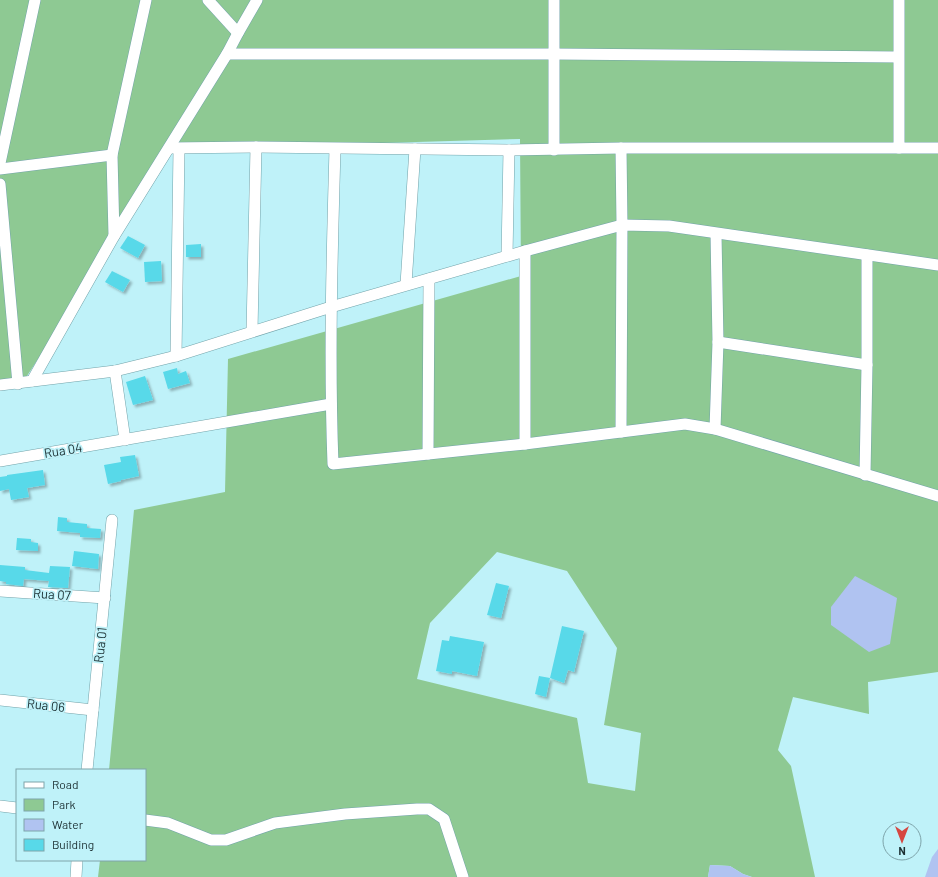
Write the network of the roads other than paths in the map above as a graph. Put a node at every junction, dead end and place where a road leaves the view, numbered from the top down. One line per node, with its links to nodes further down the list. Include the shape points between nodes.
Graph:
1 (35, 0): 21 (street)
2 (146, 0): 20 (street)
3 (208, 0): 7 (street)
4 (257, 0): 7 (street)
5 (554, 0): 9 (street)
6 (899, 0): 10 (street)
7 (238, 33): 8 (street)
8 (228, 54): 9 (street); 15 (street)
9 (553, 54): 10 (street); 19 (street)
10 (898, 57): 13 (street)
11 (256, 147): 15 (street); 16 (street); 34 (street)
12 (620, 148): 13 (street); 19 (street); 24 (street)
13 (899, 148): 14 (street)
14 (938, 148)
15 (174, 149): 26 (street); 36 (street)
16 (335, 149): 17 (street); 33 (street)
17 (415, 149): 18 (street); 32 (street)
18 (509, 150): 19 (street); 29 (street)
19 (554, 150)
20 (112, 155): 22 (street); 26 (street)
21 (0, 163)
22 (0, 169)
23 (0, 184): 40 (street)
24 (622, 225): 25 (street, via 669,226); 27 (street); 44 (street)
25 (716, 234): 28 (street); 35 (street)
26 (114, 236): 39 (street)
27 (525, 251): 29 (street); 46 (street)
28 (867, 255): 30 (street); 37 (street)
29 (507, 256): 31 (street)
30 (938, 265)
31 (430, 279): 32 (street); 47 (street)
32 (406, 284): 33 (street)
33 (330, 307): 34 (street); 42 (street)
34 (252, 331): 36 (street)
35 (718, 342): 37 (street); 43 (street)
36 (176, 356): 38 (street)
37 (868, 365): 49 (street)
38 (115, 371): 39 (street); 45 (street)
39 (32, 381): 40 (street)
40 (18, 384): 41 (street)
41 (0, 385)
42 (331, 404): 45 (street, Rua 04); 47 (street, via 333,464)
43 (715, 429): 44 (street, via 685,424); 49 (street)
44 (621, 432): 46 (street)
45 (125, 440): 48 (street, Rua 04)
46 (526, 444): 47 (street)
47 (428, 454)
48 (0, 461)
49 (865, 475): 50 (street)
50 (938, 496)
51 (112, 520): 53 (street, Rua 01)
52 (0, 591): 53 (street, Rua 07)
53 (105, 598): 55 (street, Rua 01)
54 (0, 700): 55 (street, Rua 06)
55 (93, 710): 56 (street, Rua 01)
56 (87, 769)
57 (0, 806): 58 (street)
58 (16, 808)
59 (146, 820): 62 (street, via 168,824 211,840 226,840 275,823 345,814 429,809 444,819)
60 (77, 861): 61 (street)
61 (76, 877)
62 (463, 877)

